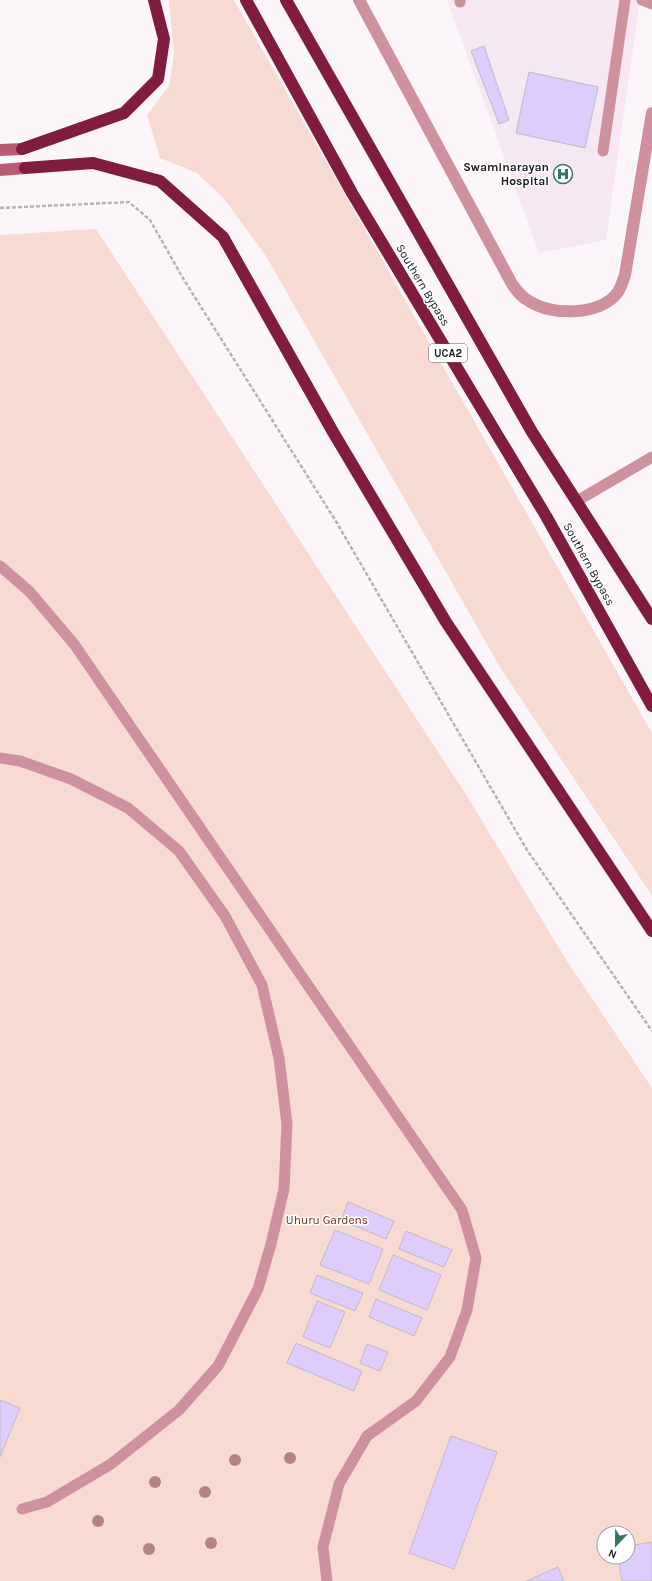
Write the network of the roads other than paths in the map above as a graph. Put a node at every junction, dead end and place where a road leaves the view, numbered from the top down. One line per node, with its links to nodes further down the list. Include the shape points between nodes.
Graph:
1 (154, 0): 9 (highway, via 164,39 158,79 124,113)
2 (246, 0): 18 (highway, Southern Bypass / UCA2, via 352,193 546,516)
3 (286, 0): 15 (highway, Southern Bypass / UCA2, via 532,432)
4 (359, 0): 8 (street, via 512,284 518,293 542,308 580,311 599,306 618,292 625,275)
5 (625, 0): 11 (lane)
6 (642, 0): 7 (lane)
7 (652, 4)
8 (652, 113)
9 (22, 149): 10 (street)
10 (0, 150)
11 (603, 151)
12 (25, 168): 13 (street); 20 (highway, via 94,163 160,181 223,237 333,432 446,622)
13 (0, 170)
14 (652, 457): 15 (lane)
15 (577, 501): 17 (highway, Southern Bypass / UCA2)
16 (0, 566): 22 (lane, via 30,592 74,644 462,1210 476,1258 464,1317 450,1357 416,1401 367,1436 339,1484 323,1548)
17 (652, 619)
18 (652, 706)
19 (0, 758): 21 (lane, via 20,761 71,778 128,808 179,851 225,916 262,985 279,1058 287,1124 284,1189 271,1244 258,1289 218,1366 179,1410 111,1464 47,1502)
20 (652, 931)
21 (22, 1509)
22 (327, 1581)

